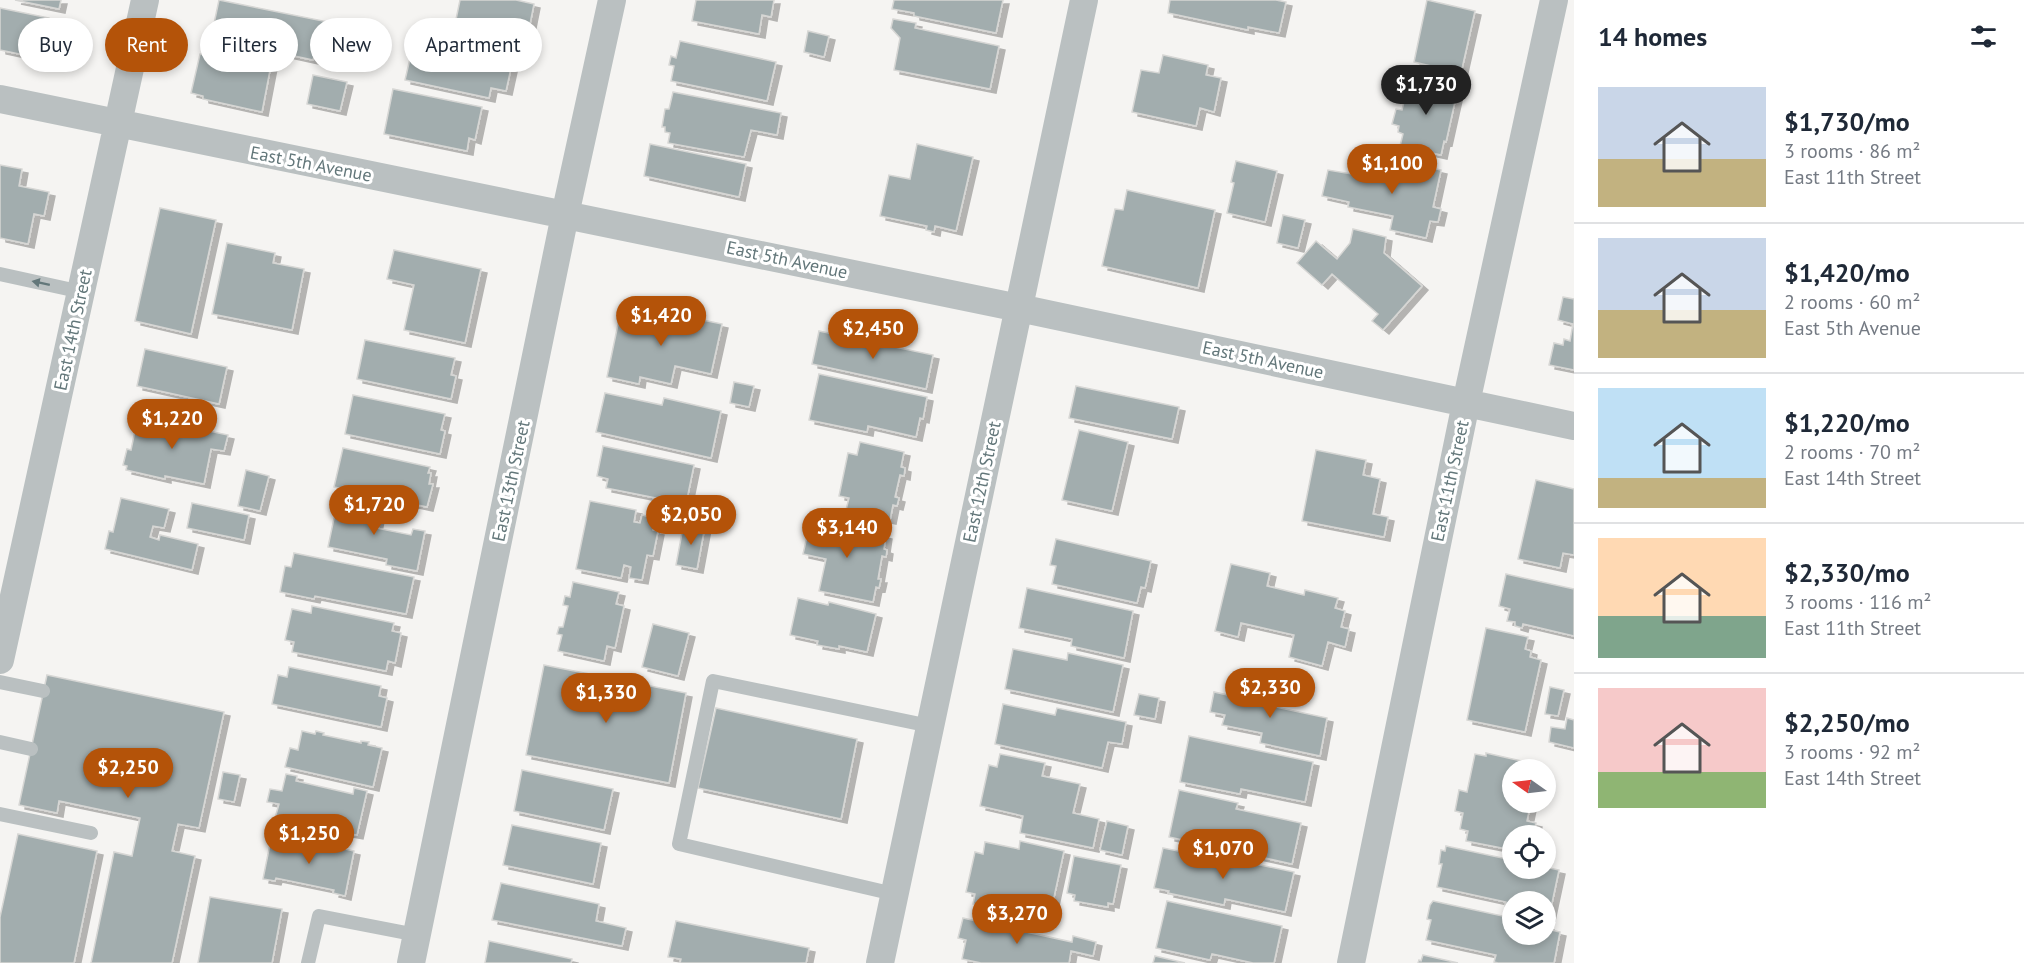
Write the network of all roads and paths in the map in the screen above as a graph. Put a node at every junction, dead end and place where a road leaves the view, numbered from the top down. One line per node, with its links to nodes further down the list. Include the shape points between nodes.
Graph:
1 (145, 0): 6 (street, East 14th Street)
2 (612, 0): 7 (street, East 13th Street)
3 (1084, 0): 10 (street, East 12th Street)
4 (1554, 0): 11 (street, East 11th Street)
5 (0, 99): 6 (street, East 5th Avenue)
6 (118, 125): 7 (street, East 5th Avenue); 9 (street, East 14th Street)
7 (565, 215): 10 (street, East 5th Avenue); 22 (street, East 13th Street)
8 (0, 274): 9 (lane, one-way to 8)
9 (82, 292): 13 (street, East 14th Street)
10 (1019, 308): 11 (street, East 5th Avenue); 16 (street, East 12th Street)
11 (1466, 404): 12 (street, East 5th Avenue); 26 (street, East 11th Street)
12 (1574, 426)
13 (0, 660)
14 (0, 681): 15 (lane)
15 (44, 691)
16 (930, 726): 21 (street, East 12th Street); 21 (lane, via 713,681 679,844)
17 (0, 742): 18 (lane)
18 (31, 749)
19 (0, 814): 20 (lane)
20 (91, 833)
21 (894, 894): 25 (street, East 12th Street)
22 (417, 935): 23 (lane, via 319,916); 24 (street, East 13th Street)
23 (308, 963)
24 (411, 963)
25 (880, 963)
26 (1351, 963)

